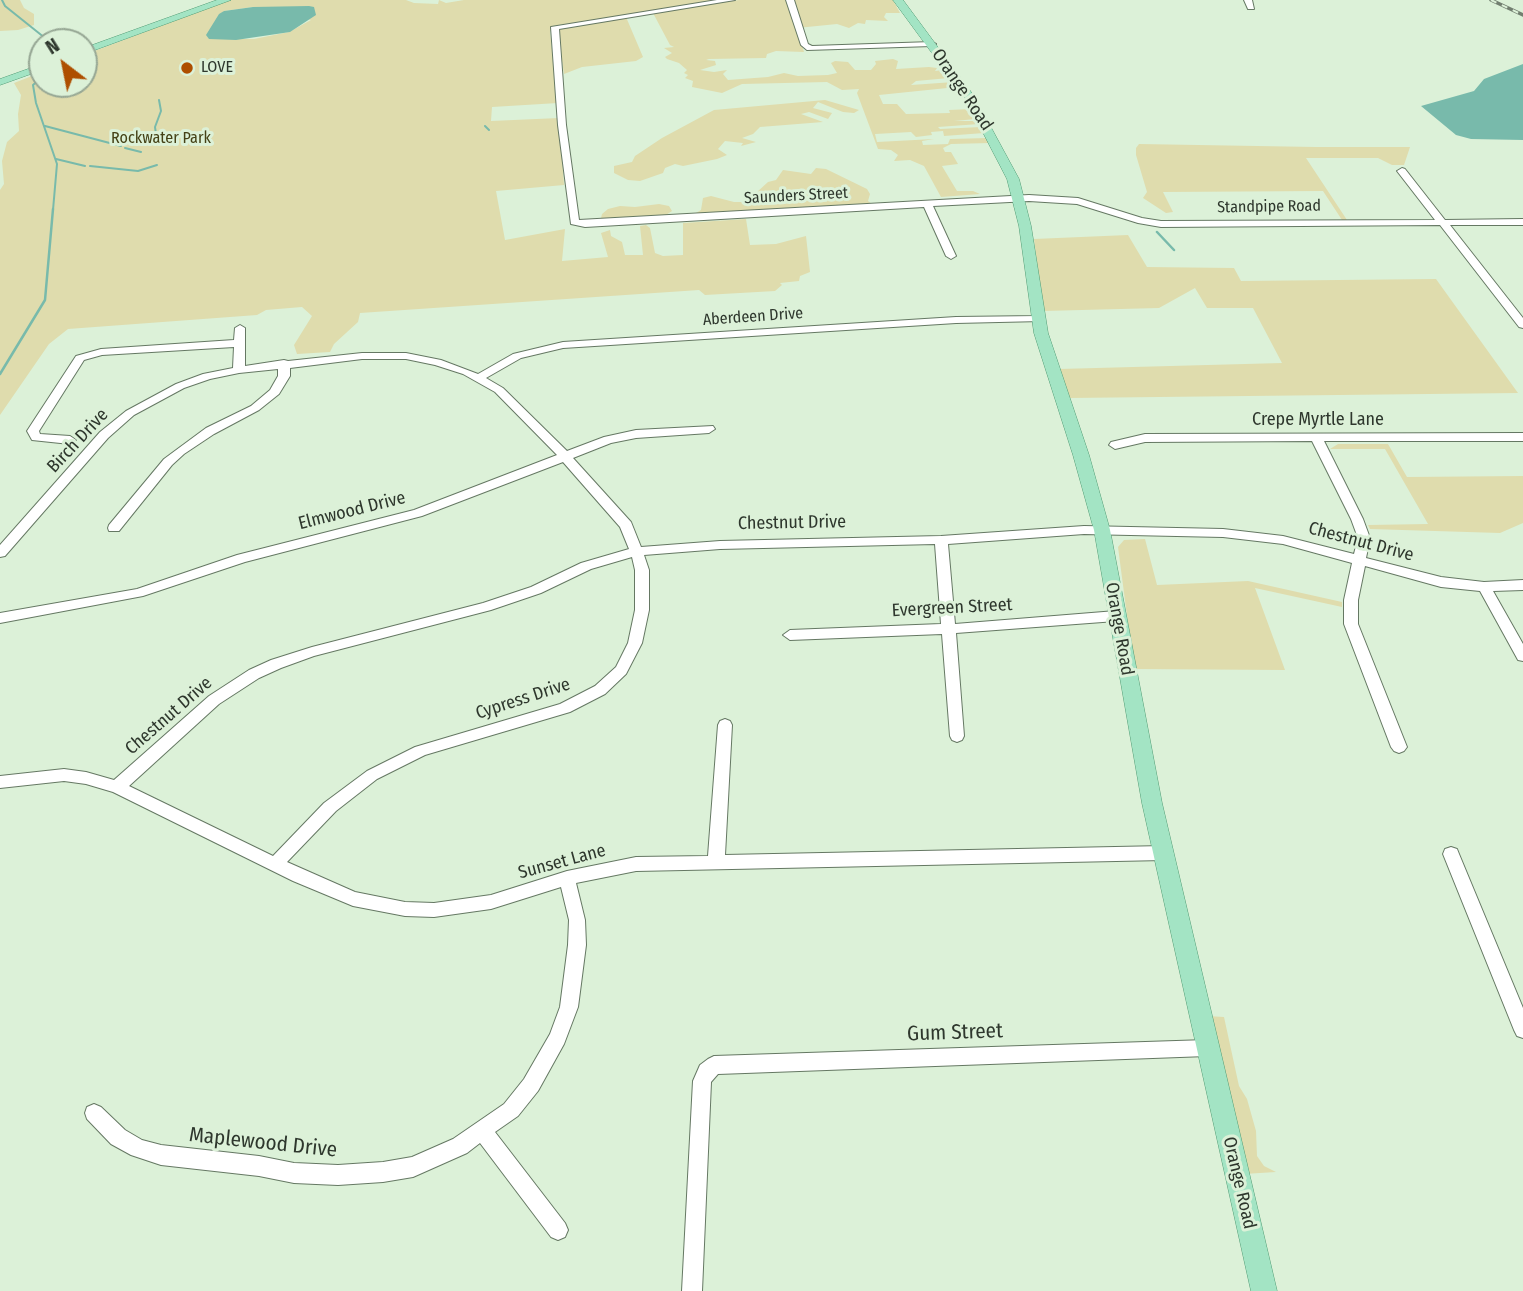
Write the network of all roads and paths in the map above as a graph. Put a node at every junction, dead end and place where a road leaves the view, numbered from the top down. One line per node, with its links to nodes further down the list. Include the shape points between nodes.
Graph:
1 (211, 0): 6 (main road)
2 (226, 0): 8 (main road)
3 (731, 0): 15 (street, Saunders Street, via 556,26 571,218 576,223)
4 (790, 0): 7 (street, via 805,45 815,49)
5 (898, 0): 7 (main road, Orange Road)
6 (98, 41)
7 (932, 44): 14 (main road, Orange Road, via 993,137)
8 (98, 46)
9 (28, 66): 11 (main road)
10 (28, 72): 12 (main road)
11 (0, 76)
12 (0, 82)
13 (1402, 171): 16 (street)
14 (1018, 198): 15 (street, Saunders Street); 16 (street, Standpipe Road, via 1078,201 1161,223); 19 (main road, Orange Road)
15 (927, 204): 18 (street)
16 (1441, 222): 17 (street, Standpipe Road); 20 (street)
17 (1523, 222)
18 (951, 256)
19 (1038, 319): 25 (street, Aberdeen Drive, via 943,320 563,345 517,356); 33 (main road, Orange Road)
20 (1523, 325)
21 (240, 328): 22 (street)
22 (239, 344): 24 (street); 29 (street, via 101,352 80,358 33,431 36,437)
23 (284, 363): 24 (street, Birch Drive); 25 (street, Birch Drive, via 406,356 452,366); 32 (street, via 284,376 275,392 180,451)
24 (239, 370): 36 (street, Birch Drive, via 180,386 130,413 104,435)
25 (479, 378): 31 (street, Cypress Drive, via 504,394)
26 (709, 429): 31 (street, Elmwood Drive, via 622,436)
27 (1523, 437): 28 (street, Crepe Myrtle Lane)
28 (1316, 438): 30 (street, Crepe Myrtle Lane, via 1145,438); 37 (street, via 1363,534)
29 (70, 440)
30 (1115, 445)
31 (564, 455): 35 (street, Cypress Drive, via 626,525); 41 (street, Elmwood Drive, via 418,513 242,558 126,597)
32 (114, 528)
33 (1102, 530): 34 (street, Chestnut Drive); 37 (street, Chestnut Drive, via 1251,535); 40 (main road, Orange Road)
34 (941, 540): 35 (street, Chestnut Drive, via 733,544); 42 (street)
35 (638, 552): 49 (street, Chestnut Drive, via 586,566 486,607 312,652 265,669 214,700); 53 (street, Cypress Drive, via 642,610 629,658 613,680 565,708 420,751 384,768 330,807)
36 (0, 553)
37 (1357, 561): 39 (street, Chestnut Drive, via 1430,580); 47 (street, via 1351,624)
38 (1523, 585): 39 (street, Chestnut Drive)
39 (1484, 587): 44 (street)
40 (1116, 616): 42 (street, Evergreen Street); 50 (main road, Orange Road)
41 (0, 618)
42 (948, 629): 43 (street, Evergreen Street); 46 (street)
43 (790, 635)
44 (1523, 656)
45 (725, 725): 52 (street)
46 (957, 736)
47 (1399, 747)
48 (0, 782): 49 (street, Sunset Lane, via 64,775)
49 (117, 788): 53 (street, Sunset Lane)
50 (1164, 853): 52 (street, Sunset Lane); 56 (main road, Orange Road)
51 (1451, 854): 55 (street)
52 (716, 862): 54 (street, Sunset Lane, via 636,864)
53 (275, 864): 54 (street, Sunset Lane, via 353,899 405,909 491,902)
54 (567, 878): 58 (street, Maplewood Drive, via 577,920 569,1007 558,1038 531,1085 511,1110)
55 (1523, 1030)
56 (1208, 1048): 60 (street, Gum Street, via 723,1063 707,1071 702,1081); 61 (main road, Orange Road)
57 (94, 1112): 58 (street, Maplewood Drive, via 118,1137 161,1155 327,1175 413,1167)
58 (483, 1132): 59 (street)
59 (558, 1230)
60 (692, 1291)
61 (1264, 1291)

